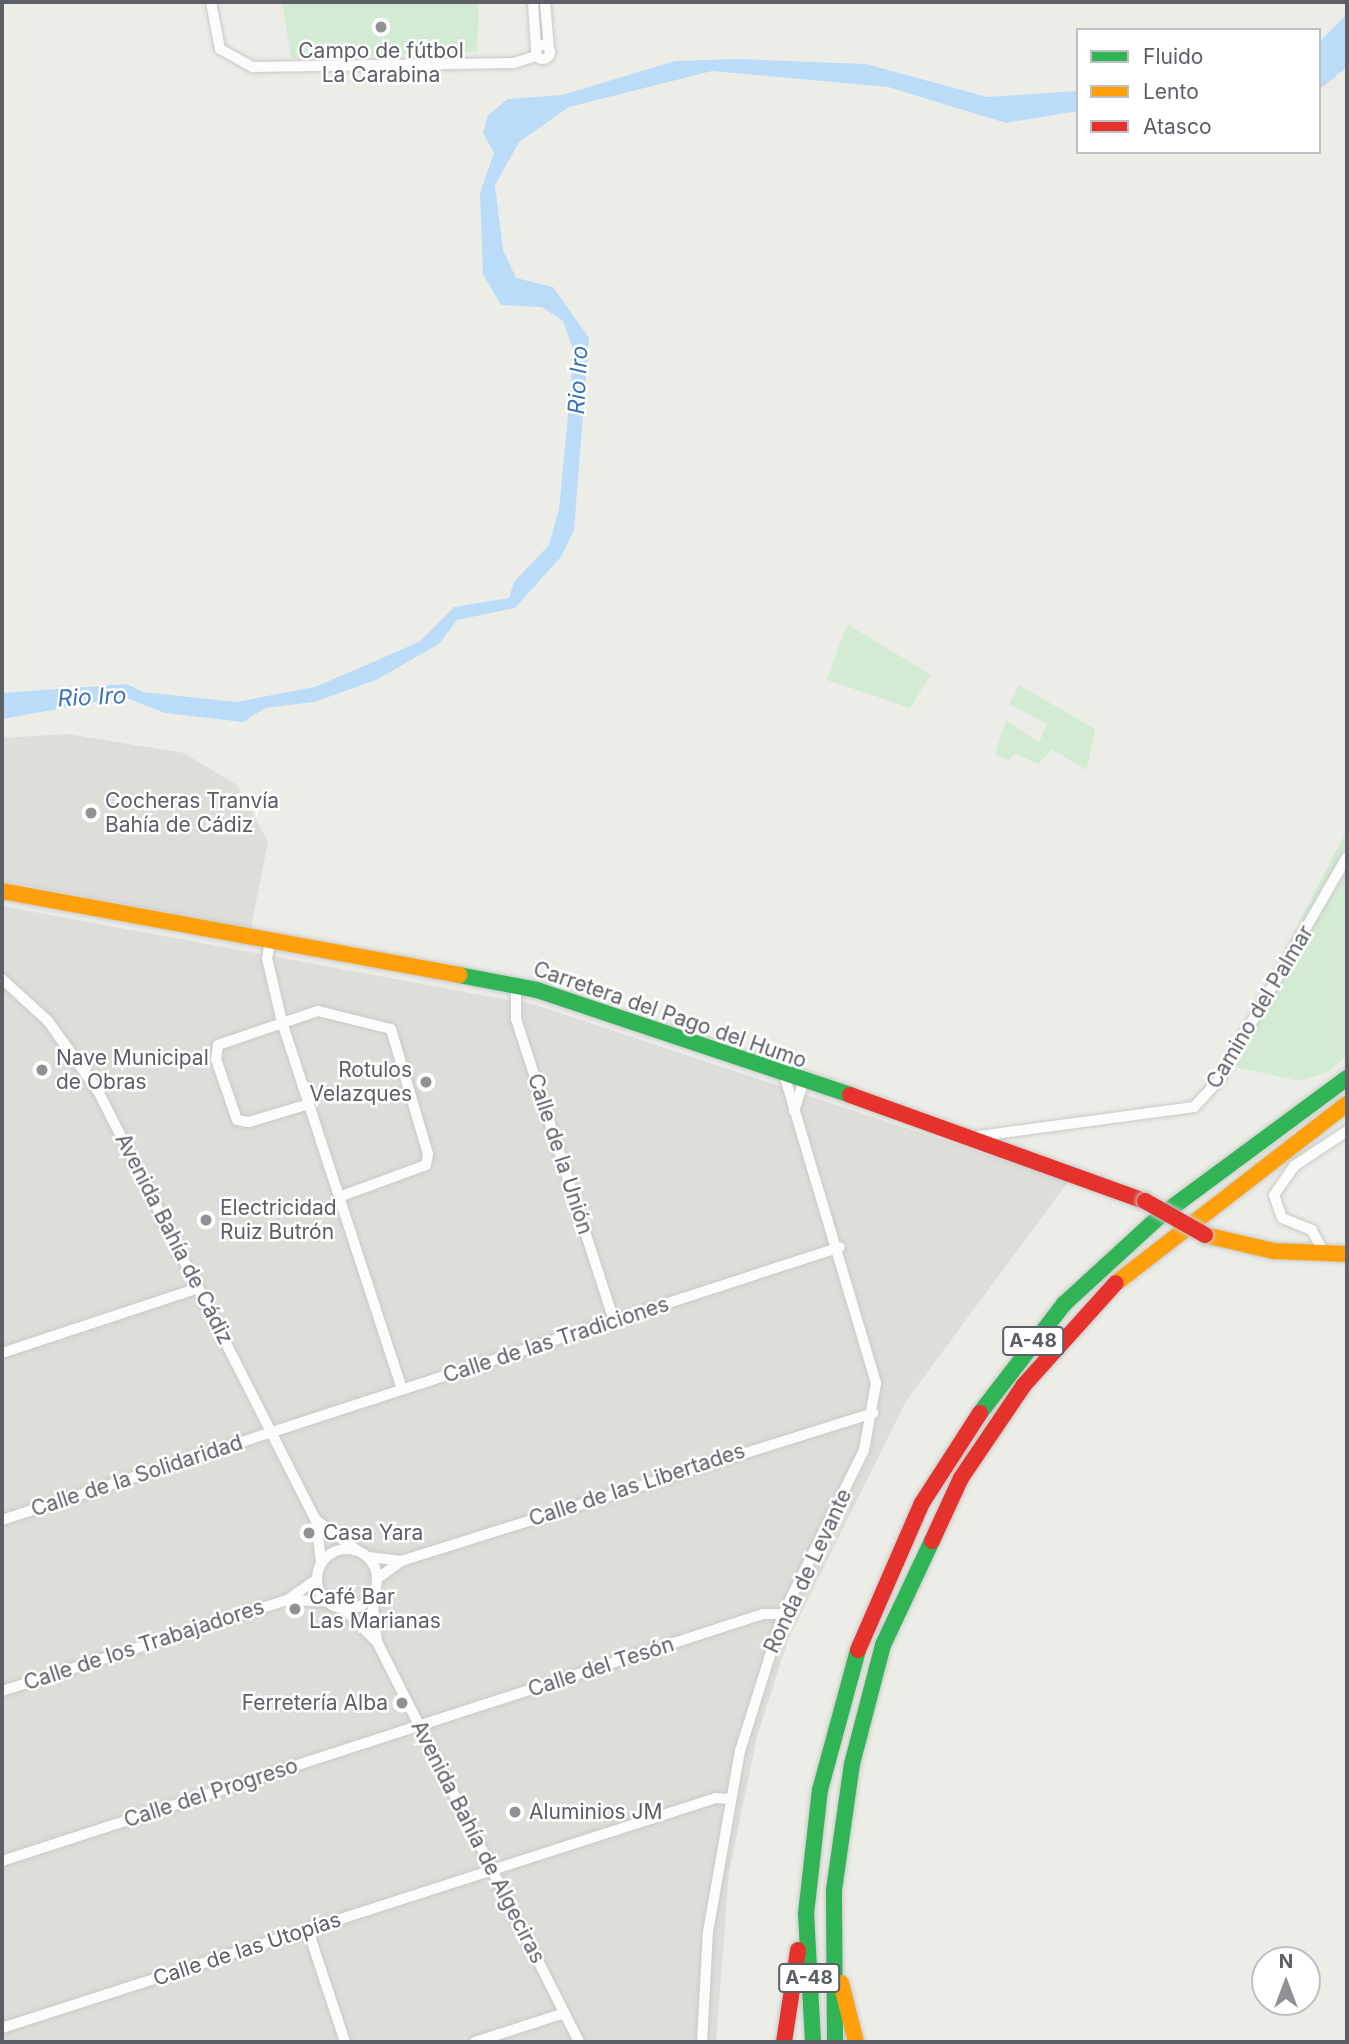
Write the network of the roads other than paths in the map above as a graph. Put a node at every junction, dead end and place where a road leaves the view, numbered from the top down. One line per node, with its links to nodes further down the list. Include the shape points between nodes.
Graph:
1 (211, 2): 4 (street, via 220,49 253,67 514,63)
2 (533, 2): 4 (street)
3 (545, 2): 4 (street, via 549,49 545,59)
4 (536, 52)
5 (1347, 857): 18 (street, Camino del Palmar, via 1201,1102 1171,1114)
6 (2, 891): 7 (main road, Carretera del Pago del Humo)
7 (270, 940): 9 (main road, Carretera del Pago del Humo); 10 (street, via 267,958)
8 (2, 979): 23 (street, Avenida Bahía de Cádiz, via 79,1058)
9 (516, 985): 12 (main road, Carretera del Pago del Humo); 24 (street, Calle de la Unión, via 516,1019)
10 (282, 1022): 14 (street); 14 (street, via 221,1042 216,1059 237,1120); 19 (street, via 326,1012 382,1023 393,1034 428,1154 426,1165)
11 (1347, 1078): 48 (main road, A-48, via 1129,1242 1057,1313 968,1426 904,1537 850,1669 820,1790)
12 (784, 1081): 13 (main road, Carretera del Pago del Humo); 16 (street, Ronda de Levante)
13 (802, 1087): 16 (street); 18 (main road, Carretera del Pago del Humo)
14 (309, 1104): 19 (street)
15 (1347, 1104): 50 (main road, A-48, via 1179,1228 1115,1284 1031,1376 961,1478 910,1576 873,1674 846,1792)
16 (794, 1111): 20 (street, Ronda de Levante)
17 (1347, 1130): 21 (street, via 1294,1166 1274,1195 1282,1218 1312,1230)
18 (976, 1137): 21 (main road, Carretera del Pago del Humo, bridge, via 1145,1201 1205,1235 1245,1247)
19 (340, 1197): 26 (street)
20 (840, 1247): 24 (street, Calle de las Tradiciones); 27 (street, Ronda de Levante, via 873,1358)
21 (1324, 1253): 22 (main road)
22 (1347, 1254)
23 (199, 1289): 25 (street); 28 (street, Avenida Bahía de Cádiz)
24 (614, 1321): 26 (street, Calle de las Tradiciones)
25 (2, 1353)
26 (402, 1390): 28 (street, Calle de las Tradiciones)
27 (873, 1413): 33 (street, Calle de las Libertades); 41 (street, Ronda de Levante, via 864,1450)
28 (272, 1432): 29 (street, Calle de la Solidaridad); 30 (street, Avenida Bahía de Cádiz)
29 (2, 1520)
30 (316, 1520): 31 (street, Avenida Bahía de Cádiz); 34 (street, Avenida Bahía de Cádiz)
31 (355, 1549): 32 (street); 34 (street, via 336,1550)
32 (369, 1557): 33 (street, Calle de las Libertades); 35 (street)
33 (401, 1561): 35 (street, Calle de las Libertades)
34 (321, 1562): 36 (street)
35 (378, 1578): 37 (street)
36 (317, 1579): 38 (street, Calle de los Trabajadores); 39 (street)
37 (372, 1597): 40 (street); 42 (street, Avenida Bahía de Algeciras)
38 (287, 1600): 39 (street, Calle de los Trabajadores); 43 (street, Calle de los Trabajadores)
39 (326, 1601): 40 (street)
40 (344, 1609): 42 (street, Avenida Bahía de Algeciras)
41 (783, 1614): 44 (street, Calle del Tesón, via 763,1614); 45 (street, Ronda de Levante)
42 (377, 1642): 44 (street, Avenida Bahía de Algeciras)
43 (2, 1691)
44 (420, 1726): 46 (street, Calle del Progreso); 47 (street, Avenida Bahía de Algeciras)
45 (729, 1799): 47 (street, Calle de las Utopías, via 716,1798); 56 (street, Ronda de Levante, via 708,1932)
46 (2, 1861)
47 (492, 1870): 49 (street, Calle de las Utopías); 51 (street, Avenida Bahía de Algeciras)
48 (806, 1914): 57 (main road); 58 (main road, A-48)
49 (308, 1930): 52 (street, Calle de las Utopías); 53 (street)
50 (833, 1934): 59 (main road, A-48); 60 (main road)
51 (564, 2013): 54 (street); 55 (street, Avenida Bahía de Algeciras)
52 (2, 2028)
53 (345, 2042)
54 (475, 2042)
55 (579, 2042)
56 (702, 2042)
57 (784, 2042)
58 (813, 2042)
59 (835, 2042)
60 (856, 2042)

